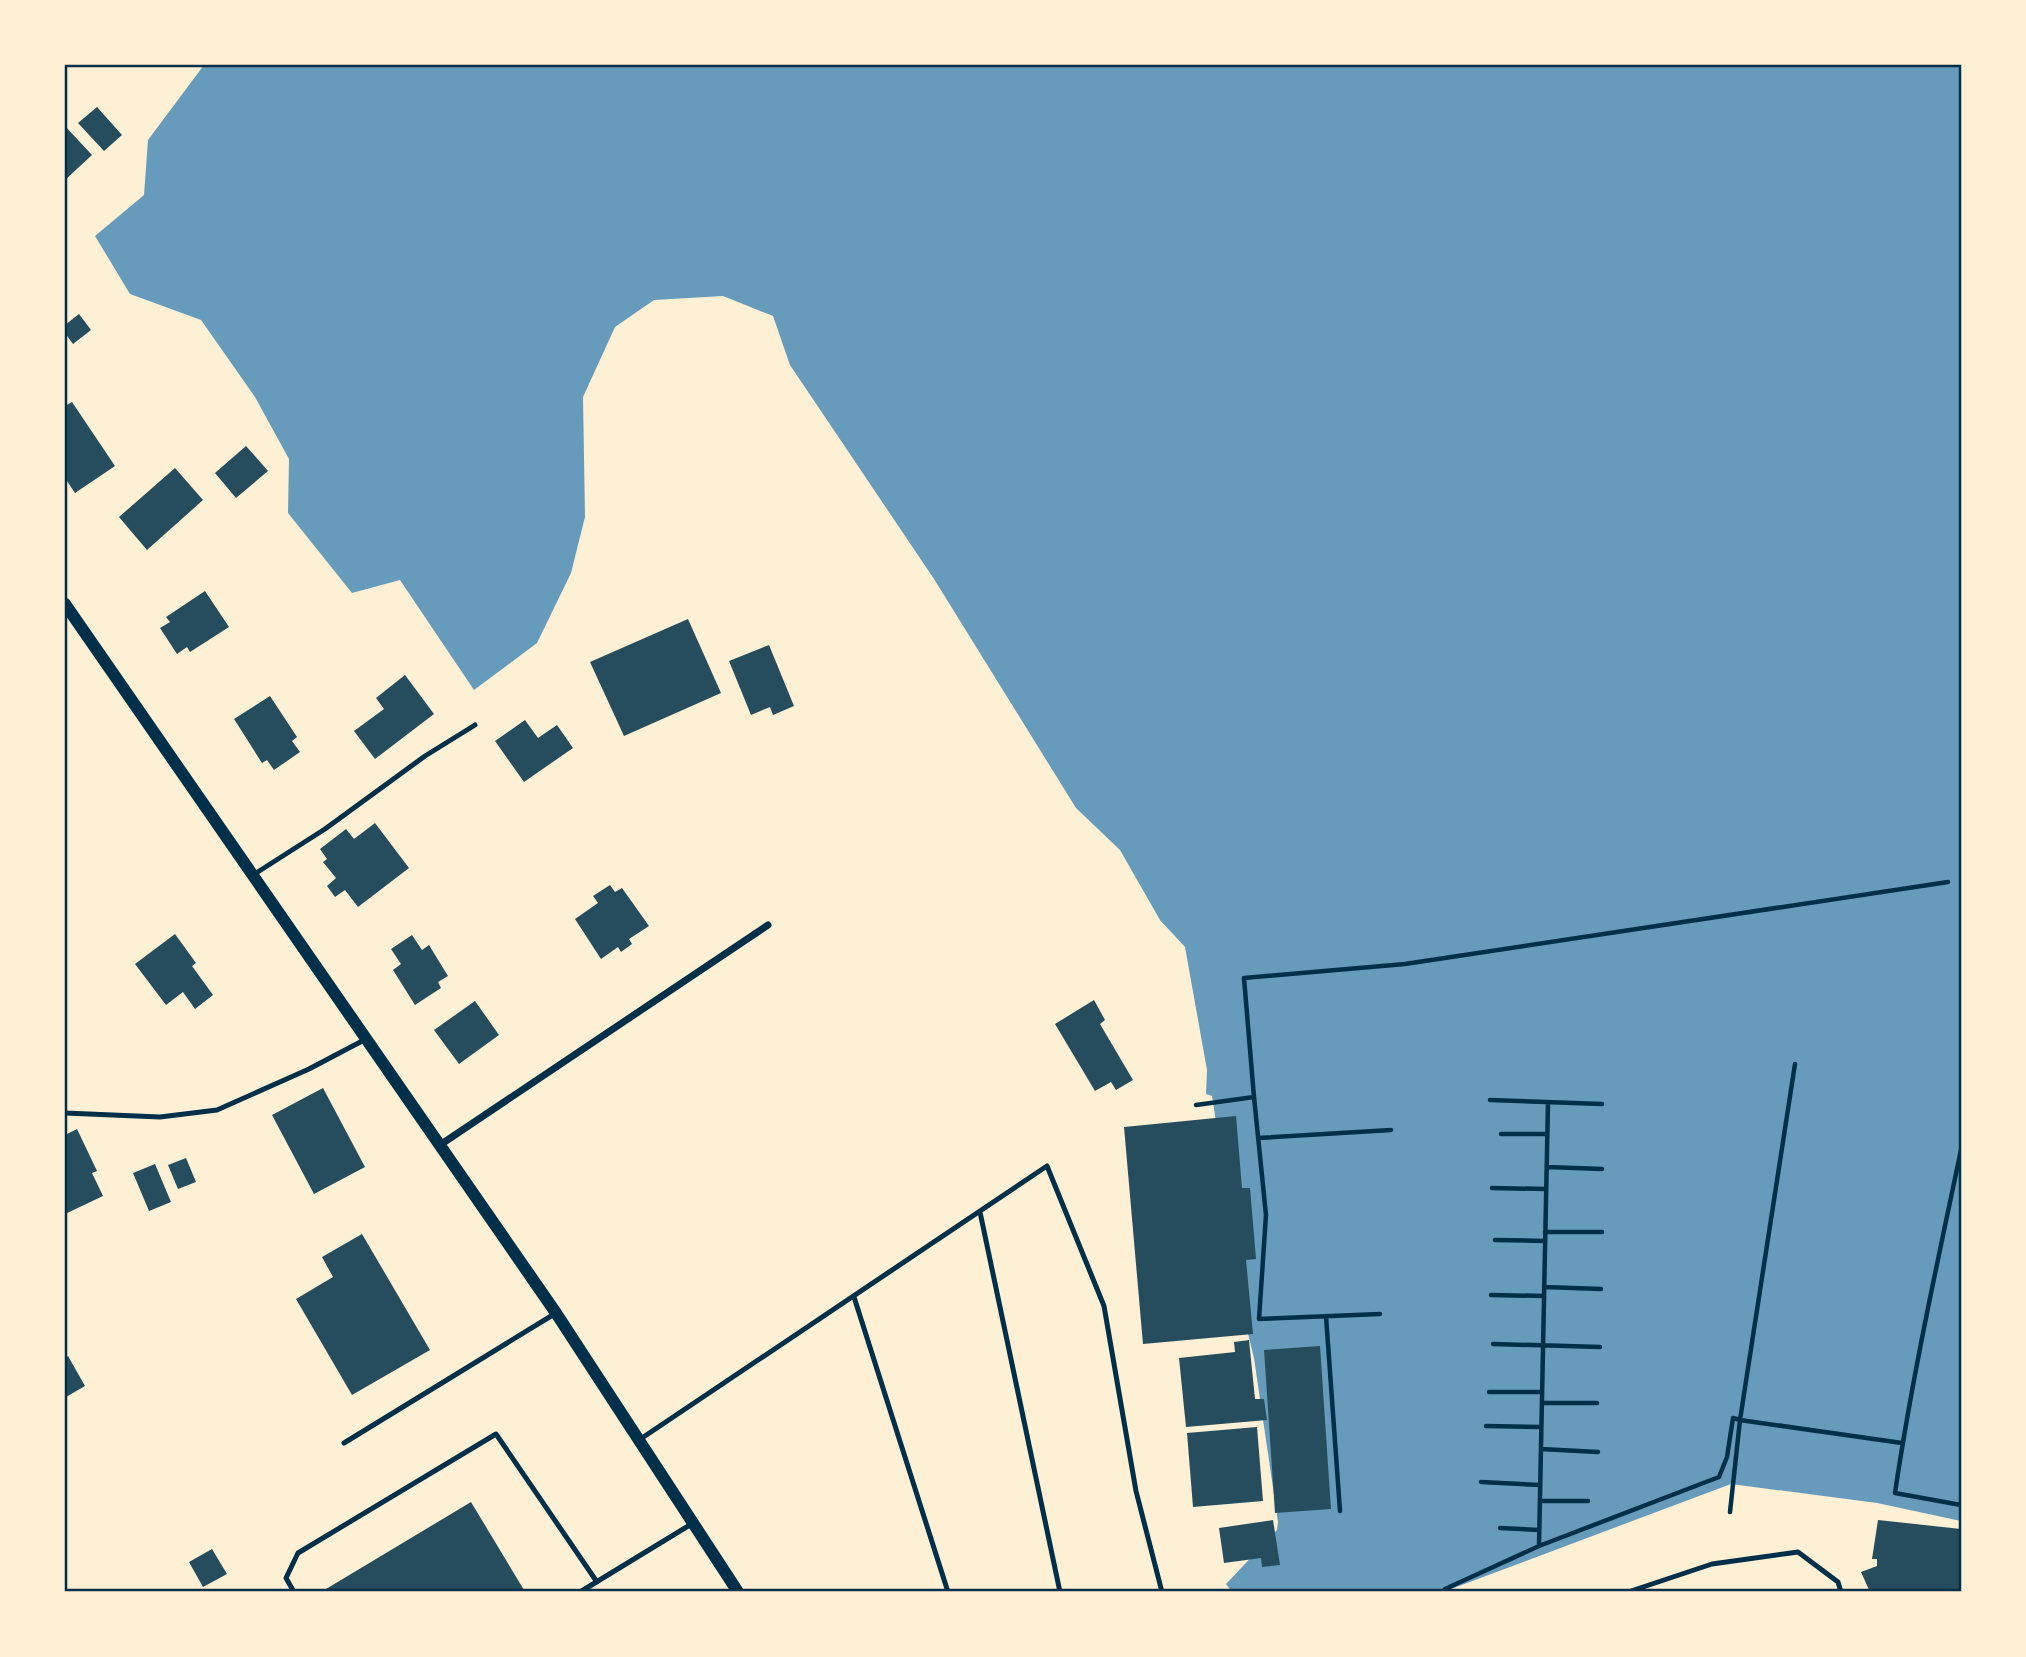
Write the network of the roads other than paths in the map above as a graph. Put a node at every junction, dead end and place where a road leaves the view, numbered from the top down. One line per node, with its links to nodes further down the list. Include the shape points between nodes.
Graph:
1 (65, 604): 3 (street)
2 (475, 725): 3 (lane)
3 (253, 875): 5 (street)
4 (768, 925): 7 (street)
5 (366, 1039): 6 (lane, via 217,1110 160,1117); 7 (street)
6 (65, 1113)
7 (440, 1145): 10 (street)
8 (980, 1212): 9 (lane); 19 (lane); 20 (lane, via 1047,1166 1104,1306 1136,1491)
9 (854, 1297): 11 (lane); 18 (lane)
10 (556, 1313): 11 (street); 12 (lane)
11 (639, 1440): 13 (street)
12 (344, 1443)
13 (693, 1524): 14 (lane); 17 (street)
14 (597, 1582): 15 (lane, via 496,1434 298,1553 286,1578); 16 (lane)
15 (294, 1592)
16 (580, 1592)
17 (738, 1592)
18 (948, 1592)
19 (1060, 1592)
20 (1162, 1592)
21 (1628, 1592): 22 (lane, via 1712,1564 1798,1552 1838,1582)
22 (1840, 1592)

